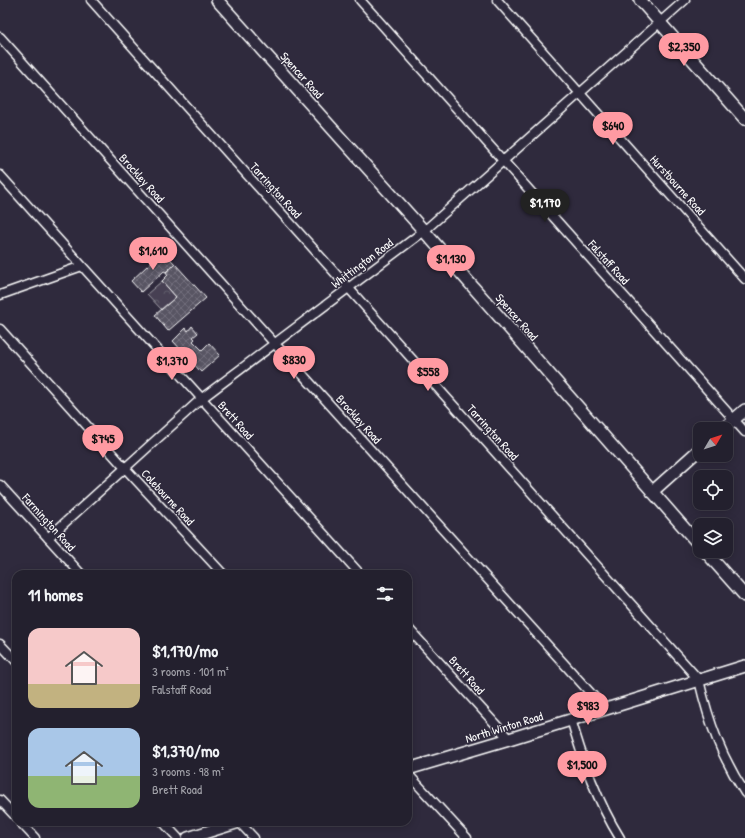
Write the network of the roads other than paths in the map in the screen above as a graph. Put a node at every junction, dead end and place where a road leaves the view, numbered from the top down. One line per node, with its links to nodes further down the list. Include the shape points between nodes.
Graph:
1 (91, 0): 18 (street, Tarrington Road)
2 (217, 0): 15 (street, Spencer Road)
3 (360, 0): 11 (street, Falstaff Road)
4 (496, 0): 9 (street, Hurstbourne Road)
5 (640, 0): 7 (street)
6 (685, 0): 7 (street, Whittington Road)
7 (660, 23): 9 (street, Whittington Road); 10 (street)
8 (0, 37): 21 (street, Brockley Road)
9 (580, 94): 11 (street, Whittington Road); 17 (street, Hurstbourne Road)
10 (745, 119)
11 (504, 161): 15 (street, Whittington Road); 24 (street, Falstaff Road)
12 (0, 174): 13 (street, Brett Road)
13 (8, 184): 14 (street); 16 (street, Brett Road)
14 (0, 187)
15 (424, 231): 18 (street, Whittington Road); 30 (street, Spencer Road)
16 (82, 266): 19 (street); 22 (street, Brett Road)
17 (745, 279)
18 (348, 289): 21 (street, Whittington Road); 42 (street, Tarrington Road)
19 (0, 295)
20 (0, 329): 28 (street, Colebourne Road)
21 (274, 344): 22 (street, Whittington Road); 43 (street, Brockley Road)
22 (201, 399): 28 (street, Whittington Road); 36 (street, Brett Road)
23 (745, 410): 24 (street)
24 (734, 420): 25 (street); 26 (street, Falstaff Road)
25 (732, 422)
26 (745, 432)
27 (693, 455): 30 (street)
28 (125, 468): 31 (street, Whittington Road); 35 (street, Colebourne Road)
29 (0, 485): 31 (street, Farmington Road)
30 (652, 492): 32 (street, Spencer Road)
31 (48, 538): 34 (street, Farmington Road)
32 (693, 538)
33 (711, 558): 37 (street)
34 (77, 570)
35 (219, 570)
36 (356, 570)
37 (745, 596)
38 (412, 632): 45 (street, Brett Road)
39 (0, 644): 40 (street)
40 (12, 657)
41 (745, 666): 42 (street, North Winton Road)
42 (699, 680): 43 (street, North Winton Road); 48 (street, Tarrington Road, via 720,750)
43 (605, 709): 44 (street, North Winton Road)
44 (571, 719): 45 (street, North Winton Road); 60 (street, via 590,777)
45 (509, 739): 46 (street, North Winton Road)
46 (412, 768)
47 (412, 778): 59 (street)
48 (745, 793)
49 (0, 800): 50 (street)
50 (12, 813)
51 (24, 826): 55 (street)
52 (167, 826): 56 (street)
53 (226, 826): 57 (street)
54 (243, 826): 58 (street)
55 (35, 838)
56 (178, 838)
57 (188, 838)
58 (254, 838)
59 (467, 838)
60 (620, 838)

